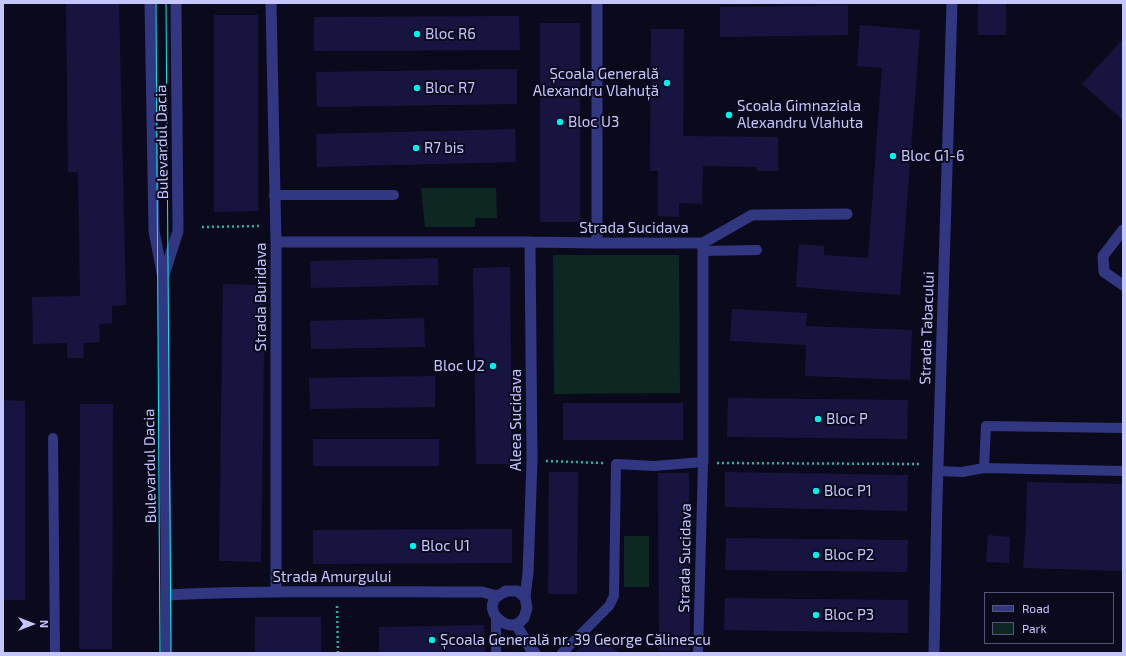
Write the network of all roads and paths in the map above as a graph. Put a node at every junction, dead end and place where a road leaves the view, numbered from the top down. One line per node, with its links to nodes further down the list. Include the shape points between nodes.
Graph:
1 (150, 3): 17 (street, Bulevardul Dacia, via 154,231)
2 (176, 3): 17 (street, Bulevardul Dacia, via 178,231)
3 (271, 3): 6 (street, Strada Buridava)
4 (597, 3): 14 (street)
5 (952, 3): 26 (street, Strada Tabacului)
6 (274, 195): 7 (lane); 9 (street, Strada Buridava)
7 (394, 196)
8 (847, 214): 15 (street, via 752,215)
9 (275, 225): 10 (path); 12 (street, Strada Buridava)
10 (202, 227)
11 (1123, 230): 18 (street, via 1104,256 1104,272)
12 (276, 242): 13 (street, Strada Sucidava); 28 (street, Strada Buridava)
13 (530, 242): 14 (street, Strada Sucidava); 21 (street, Aleea Sucidava)
14 (597, 244): 15 (street, Strada Sucidava)
15 (703, 247): 16 (lane); 22 (street, Strada Sucidava)
16 (757, 250)
17 (163, 278): 30 (street, Bulevardul Dacia)
18 (1123, 286)
19 (1123, 428): 25 (lane, via 986,426)
20 (53, 438): 35 (lane)
21 (532, 461): 23 (path); 32 (street, Aleea Sucidava)
22 (703, 462): 23 (lane, via 654,466); 24 (path); 41 (lane, Strada Sucidava)
23 (616, 464): 40 (lane, via 614,596 608,606)
24 (921, 464)
25 (984, 468): 26 (lane, via 962,472); 27 (lane)
26 (938, 471): 42 (street, Strada Tabacului)
27 (1123, 471)
28 (276, 591): 29 (street, Strada Amurgului); 30 (street, Strada Amurgului)
29 (337, 592): 31 (street, Strada Amurgului, via 482,592); 37 (path)
30 (166, 595): 36 (street, Bulevardul Dacia)
31 (498, 596): 32 (street, Strada Amurgului, via 506,591 517,592); 33 (street, via 492,609)
32 (525, 597): 34 (street, via 527,608 524,618)
33 (496, 618): 34 (street, via 504,624); 38 (lane)
34 (516, 624): 39 (street)
35 (55, 653)
36 (166, 653)
37 (338, 653)
38 (496, 653)
39 (535, 653)
40 (562, 653)
41 (698, 653)
42 (934, 653)

